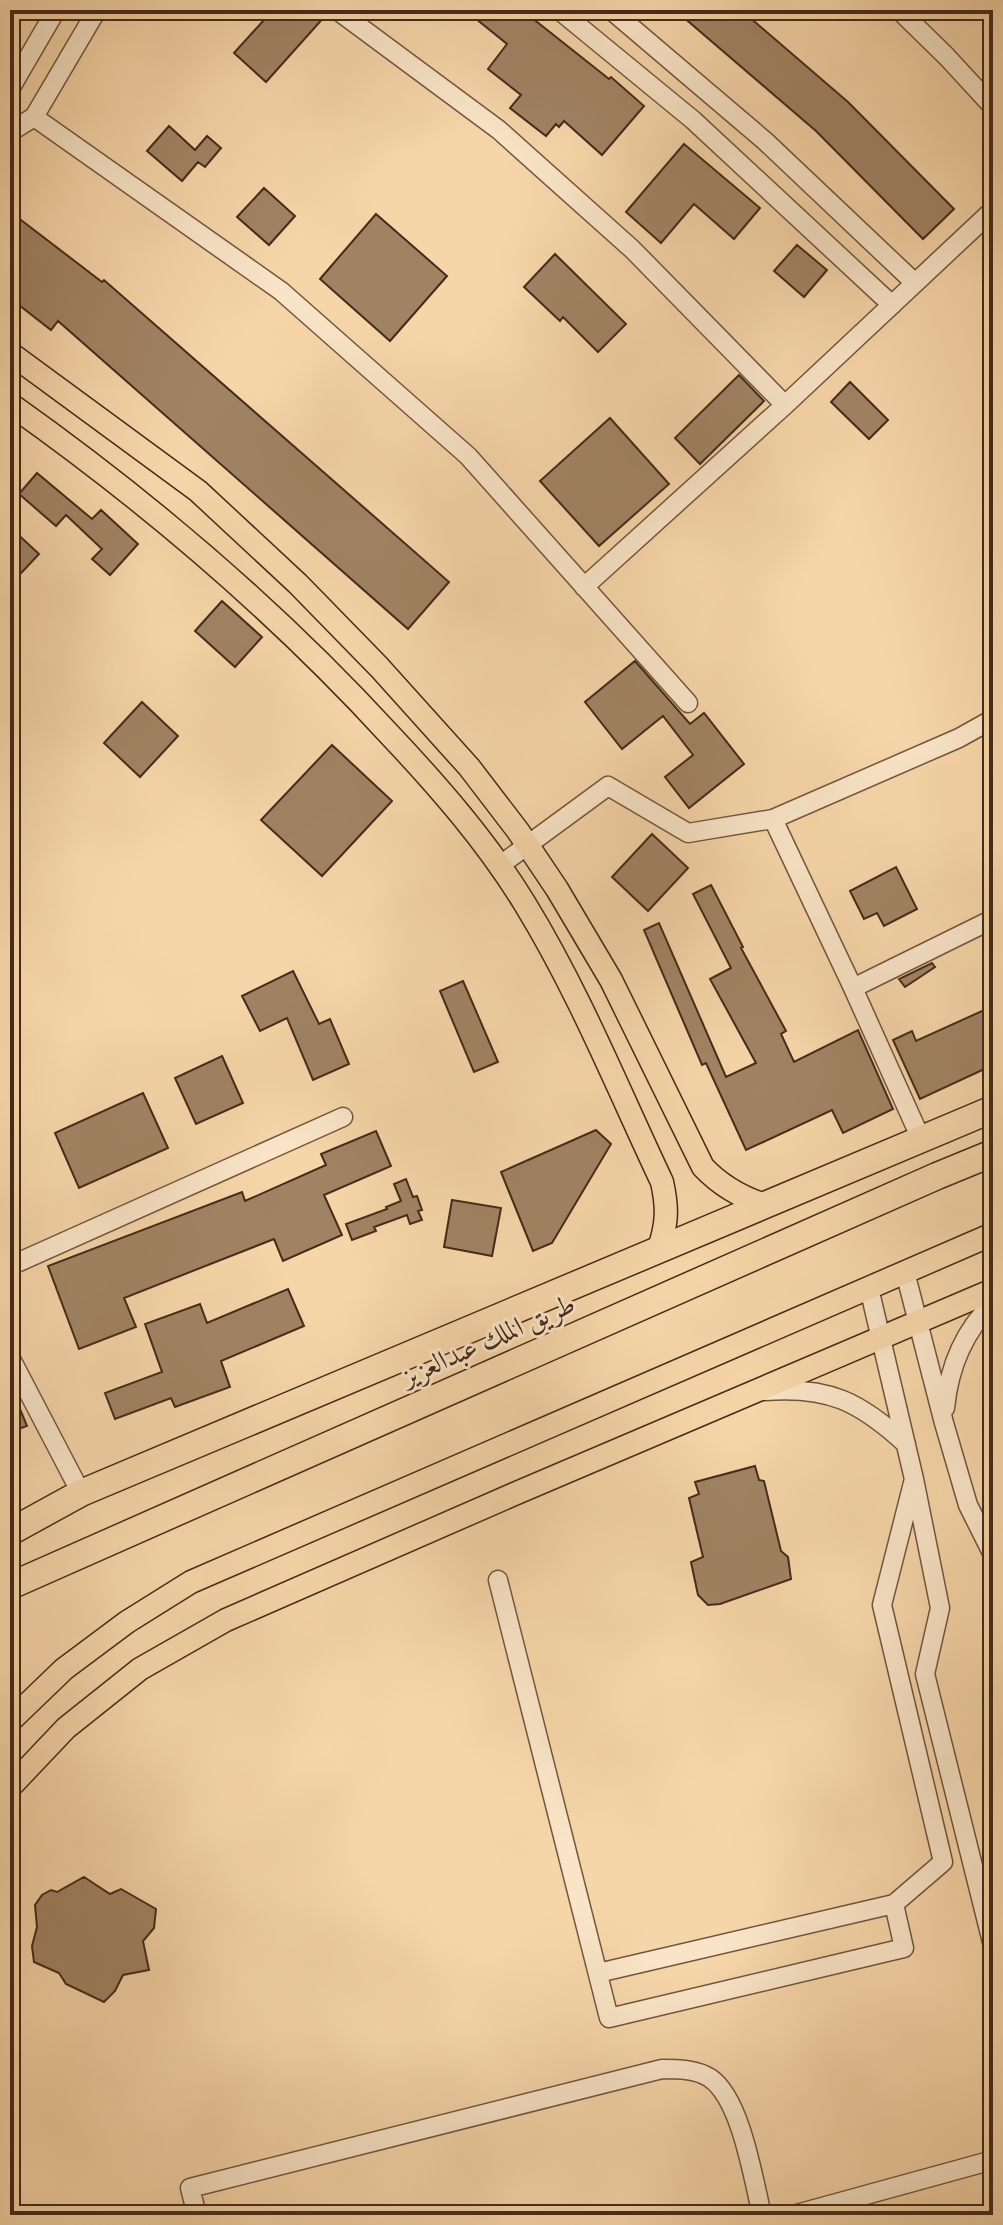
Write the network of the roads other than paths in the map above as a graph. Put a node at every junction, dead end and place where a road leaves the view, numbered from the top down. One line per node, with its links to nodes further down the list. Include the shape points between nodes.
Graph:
1 (56, 10): 7 (street)
2 (97, 10): 10 (street)
3 (337, 10): 17 (street, via 499,130 632,249)
4 (559, 10): 14 (street, via 693,120)
5 (611, 10): 13 (street, via 765,141)
6 (899, 10): 9 (street)
7 (15, 68): 8 (street)
8 (10, 89)
9 (993, 107)
10 (34, 117): 11 (street); 18 (street, via 281,291 468,456)
11 (10, 132)
12 (993, 210): 13 (street)
13 (915, 283): 14 (street)
14 (892, 305): 17 (street)
15 (10, 353): 22 (main road, via 198,491 298,584 469,767)
16 (10, 404): 23 (main road, via 169,524 272,614 443,792)
17 (785, 405): 18 (street)
18 (584, 587): 19 (street)
19 (688, 703)
20 (993, 719): 21 (street)
21 (773, 819): 22 (street, via 688,833 608,786); 25 (street)
22 (528, 846): 23 (street); 30 (main road, via 611,980 703,1167 728,1189)
23 (499, 866): 32 (main road, via 576,999 662,1182 667,1205)
24 (993, 919): 25 (street)
25 (853, 988): 28 (street)
26 (993, 1109): 28 (highway, طريق الملك عبدالعزيز)
27 (343, 1117): 33 (street)
28 (921, 1139): 30 (highway, طريق الملك عبدالعزيز)
29 (993, 1153): 49 (highway, طريق الملك عبدالعزيز)
30 (765, 1205): 32 (highway, طريق الملك عبدالعزيز)
31 (993, 1234): 34 (main road)
32 (659, 1249): 45 (highway, طريق الملك عبدالعزيز)
33 (10, 1266)
34 (905, 1272): 35 (main road); 38 (street)
35 (869, 1288): 39 (street); 50 (main road, via 191,1582 64,1669)
36 (993, 1290): 38 (main road)
37 (993, 1303): 42 (street, via 975,1323 953,1364)
38 (918, 1322): 39 (main road); 42 (street)
39 (882, 1337): 41 (main road); 43 (street)
40 (10, 1357): 45 (street)
41 (754, 1392): 43 (street, via 784,1389 842,1399 865,1410); 51 (main road, via 226,1620 140,1669 66,1728)
42 (944, 1423): 47 (street, via 968,1505)
43 (906, 1444): 44 (street)
44 (914, 1479): 52 (street, via 882,1605 943,1862); 53 (street, via 940,1608 925,1674)
45 (81, 1493): 46 (highway, طريق الملك عبدالعزيز)
46 (10, 1532)
47 (993, 1555)
48 (498, 1580): 54 (street)
49 (10, 1586)
50 (10, 1721)
51 (10, 1787)
52 (894, 1904): 54 (street); 54 (street, via 904,1948 609,2018)
53 (993, 1946)
54 (598, 1973)
55 (993, 2160): 58 (street)
56 (197, 2215): 57 (street, via 190,2188 662,2069 686,2069 709,2077 726,2093)
57 (762, 2215)
58 (793, 2215)

